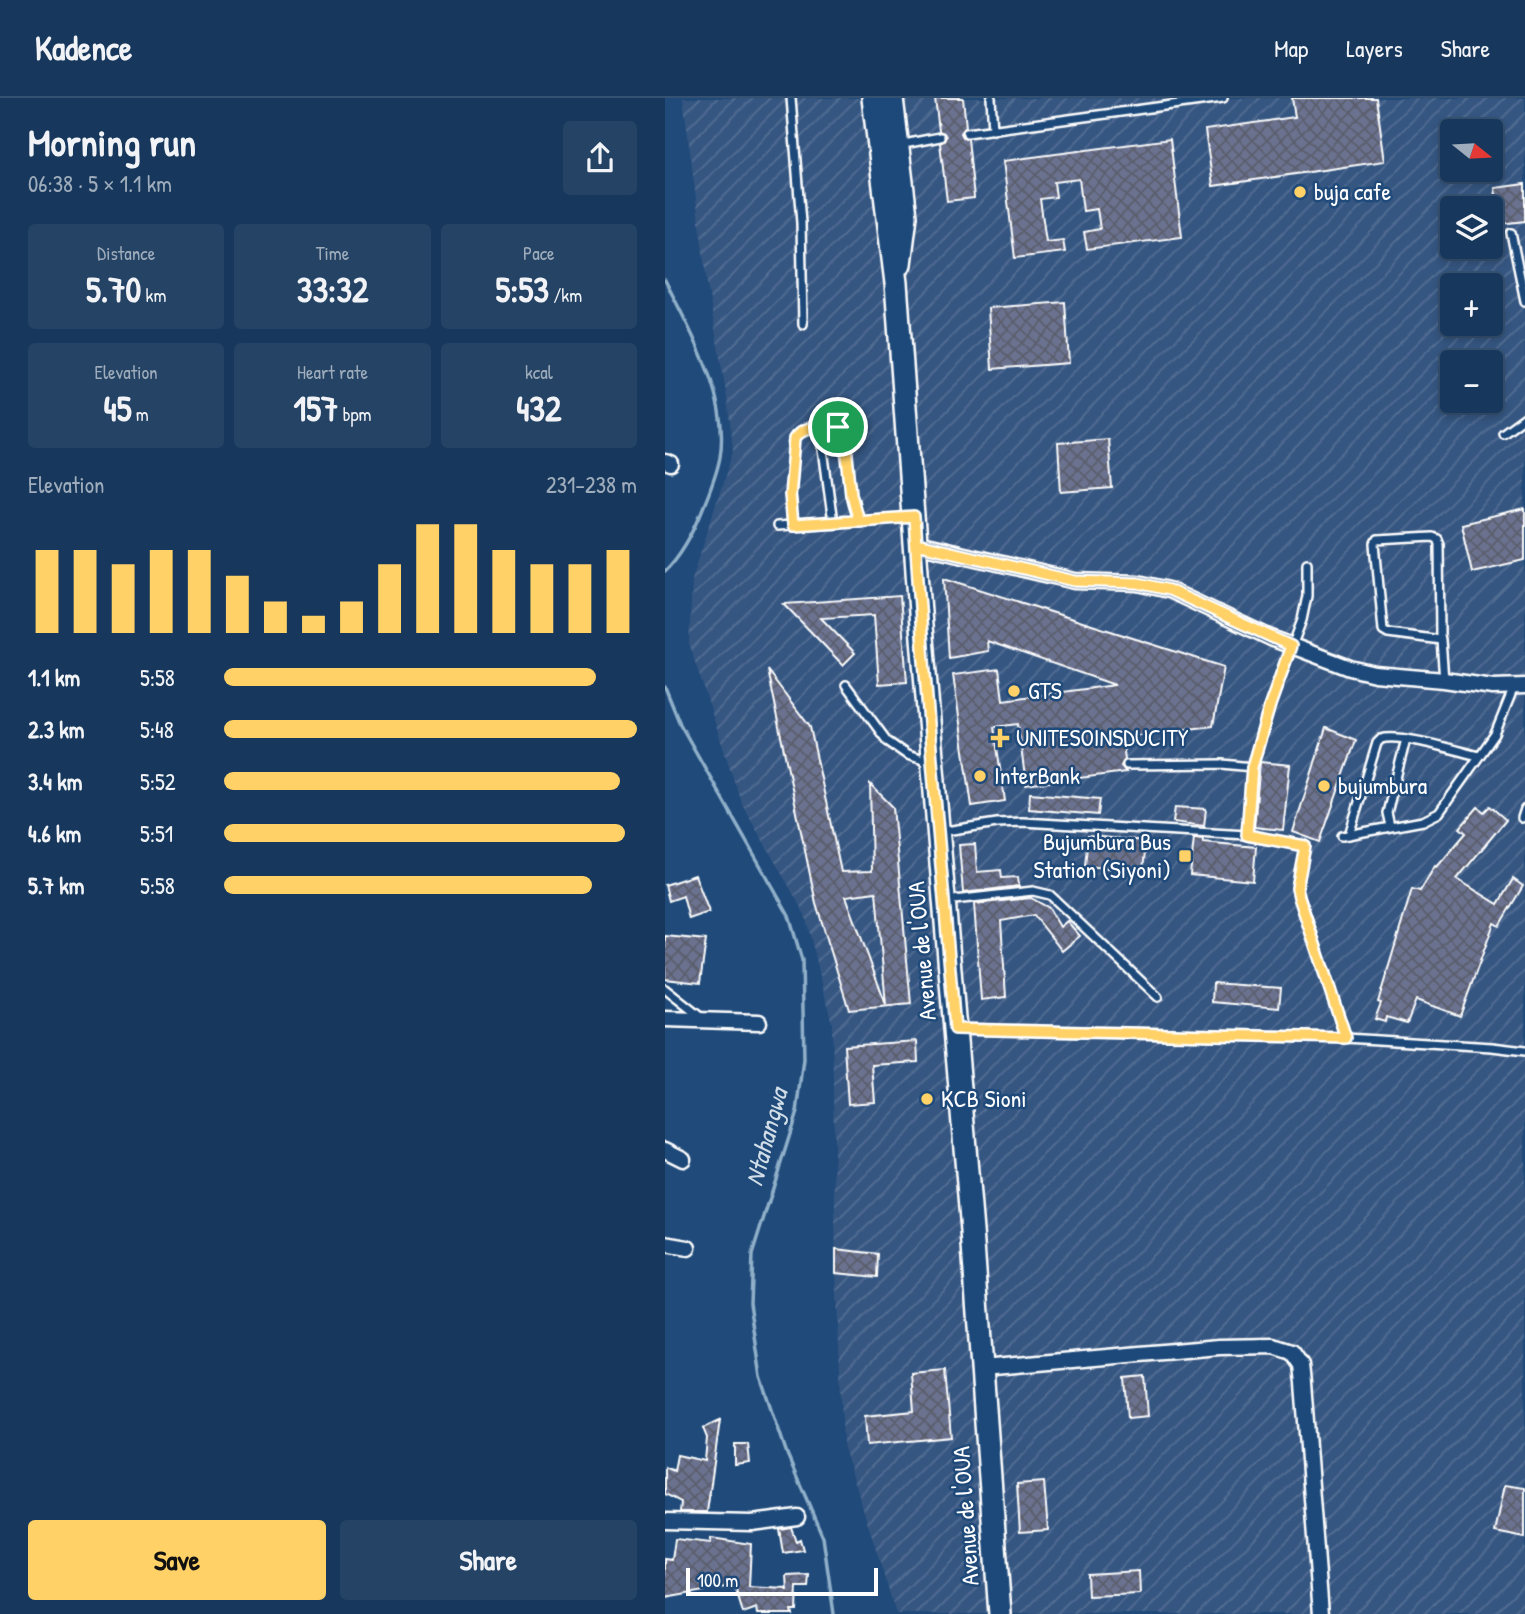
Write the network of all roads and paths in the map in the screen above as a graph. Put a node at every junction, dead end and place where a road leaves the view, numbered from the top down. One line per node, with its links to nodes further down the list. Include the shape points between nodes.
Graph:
1 (791, 98): 12 (lane)
2 (873, 98): 9 (main road, Avenue de l'OUA)
3 (892, 98): 9 (main road, Avenue de l'OUA)
4 (991, 98): 6 (lane)
5 (1223, 98): 6 (lane)
6 (993, 130): 7 (lane)
7 (967, 132)
8 (940, 137): 9 (lane)
9 (890, 148): 16 (main road, Avenue de l'OUA, via 906,216 896,283)
10 (1511, 233): 11 (lane)
11 (1525, 301)
12 (803, 324)
13 (1525, 417): 15 (lane)
14 (820, 427): 17 (lane, via 843,429); 18 (lane); 19 (lane, via 805,429 795,438 790,495)
15 (1503, 433)
16 (914, 517): 17 (lane); 21 (main road, Avenue de l'OUA)
17 (858, 521): 18 (lane)
18 (833, 523): 19 (lane)
19 (793, 525): 20 (lane)
20 (777, 526)
21 (916, 544): 24 (street, via 1075,581 1138,583 1169,590); 30 (main road, Avenue de l'OUA)
22 (1307, 563): 24 (lane, via 1307,596)
23 (1441, 640): 23 (lane, via 1437,539 1377,540 1383,631); 25 (lane)
24 (1291, 646): 25 (street, via 1375,674); 32 (lane)
25 (1444, 680): 27 (street)
26 (846, 685): 30 (lane, via 887,741 907,755)
27 (1520, 686): 29 (lane)
28 (1406, 739): 29 (lane); 35 (lane, via 1387,813); 35 (lane, via 1384,737 1377,743 1346,836)
29 (1479, 756): 35 (lane, via 1440,813)
30 (933, 763): 36 (main road, Avenue de l'OUA)
31 (1126, 765): 32 (lane)
32 (1252, 767): 37 (lane)
33 (1525, 809): 34 (lane)
34 (1522, 818)
35 (1390, 826)
36 (939, 832): 37 (lane, via 1023,822); 38 (main road, Avenue de l'OUA)
37 (1247, 835): 45 (lane, via 1305,846 1297,888)
38 (944, 901): 40 (lane, via 1033,891 1050,895); 44 (main road, Avenue de l'OUA)
39 (665, 989): 42 (lane)
40 (1158, 997)
41 (665, 1019): 42 (street)
42 (703, 1020): 43 (street)
43 (759, 1022)
44 (955, 1029): 45 (lane); 51 (main road, Avenue de l'OUA)
45 (1346, 1038): 46 (lane)
46 (1525, 1051)
47 (665, 1150): 48 (street)
48 (683, 1159)
49 (665, 1244): 50 (street)
50 (688, 1248)
51 (982, 1368): 54 (main road, Avenue de l'OUA); 55 (street, via 1219,1347 1273,1346 1292,1352 1301,1365 1303,1382)
52 (797, 1517): 53 (street, via 753,1523)
53 (665, 1521)
54 (1000, 1614)
55 (1321, 1614)

